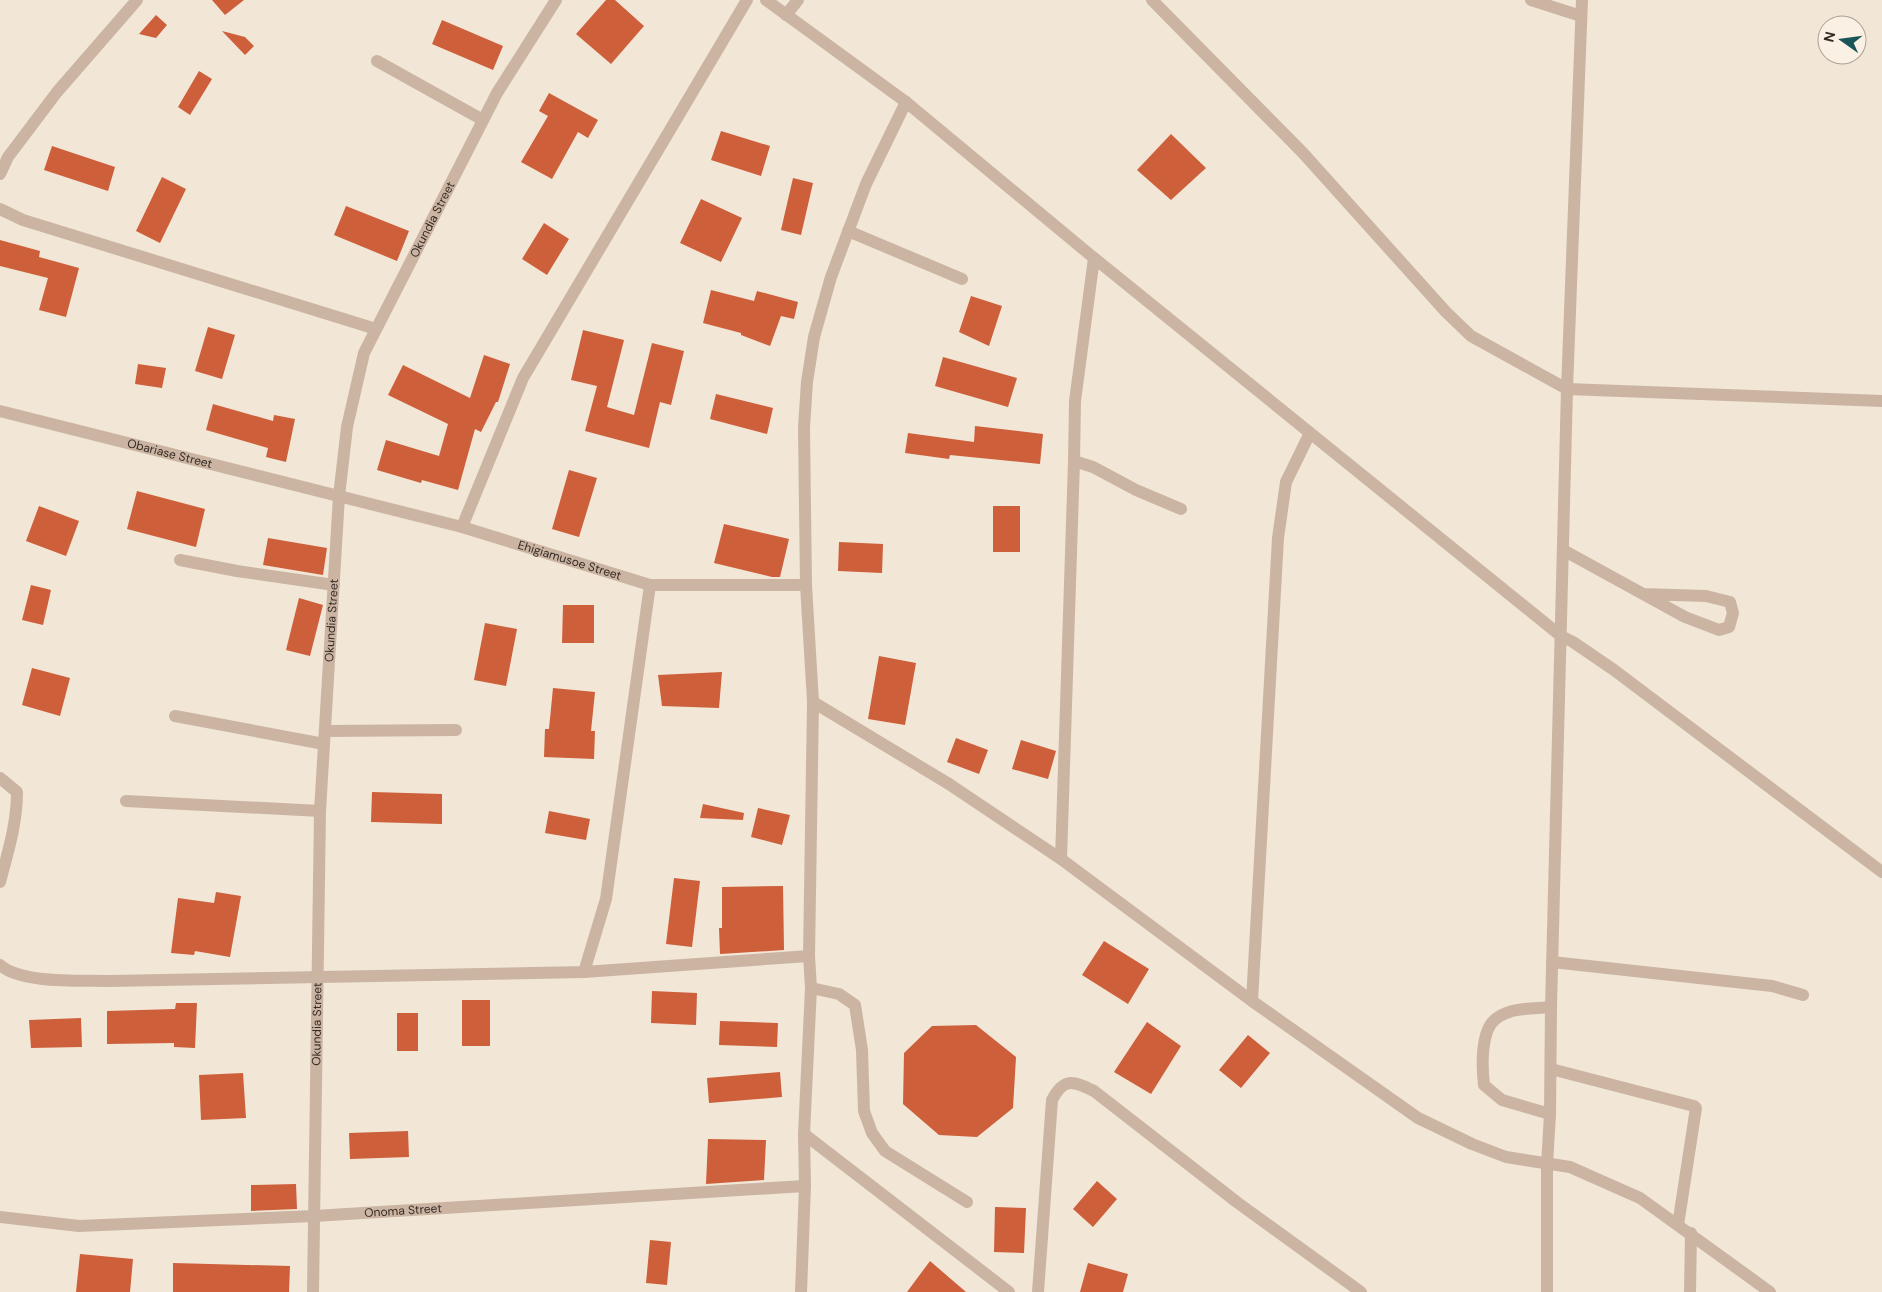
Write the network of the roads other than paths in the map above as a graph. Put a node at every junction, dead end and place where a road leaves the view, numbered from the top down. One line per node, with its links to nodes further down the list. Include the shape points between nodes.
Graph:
1 (137, 0): 14 (street, via 57,92 8,157)
2 (556, 0): 13 (street, Okundia Street)
3 (747, 0): 27 (street, via 523,378)
4 (766, 0): 9 (street)
5 (798, 0): 9 (street)
6 (1152, 0): 20 (street, via 1303,153 1471,336)
7 (1531, 0): 10 (street)
8 (1582, 0): 10 (street)
9 (786, 15): 12 (street)
10 (1581, 16): 20 (street)
11 (377, 61): 13 (street)
12 (906, 102): 16 (street, via 866,184); 17 (street)
13 (482, 120): 19 (street, Okundia Street)
14 (0, 174)
15 (0, 209): 19 (street, via 23,220)
16 (848, 231): 18 (street); 32 (street, via 814,337 807,382 804,428)
17 (1094, 258): 23 (street); 24 (street, via 1075,401)
18 (962, 279)
19 (376, 329): 25 (street, Okundia Street, via 364,353 347,426)
20 (1567, 389): 21 (street); 28 (street)
21 (1882, 401)
22 (0, 411): 25 (street, Obariase Street)
23 (1310, 434): 34 (street); 53 (street, via 1286,482 1278,538)
24 (1074, 461): 26 (street); 43 (street)
25 (340, 496): 27 (street, Ehigiamusoe Street); 30 (street, Okundia Street)
26 (1181, 509)
27 (462, 526): 31 (street, Ehigiamusoe Street)
28 (1563, 550): 33 (street); 34 (street)
29 (180, 560): 30 (street)
30 (334, 585): 37 (street, Okundia Street)
31 (650, 585): 32 (street, Ehigiamusoe Street); 49 (street, via 606,899)
32 (806, 585): 35 (street)
33 (1643, 594): 33 (street, via 1708,627 1719,630 1729,627 1733,612 1730,602 1706,596)
34 (1561, 636): 44 (street, via 1614,670); 47 (street)
35 (813, 702): 43 (street, via 949,784); 46 (street)
36 (175, 716): 39 (street)
37 (325, 730): 38 (street); 39 (street, Okundia Street)
38 (456, 730)
39 (324, 744): 42 (street, Okundia Street)
40 (0, 778): 45 (street, via 17,792 12,837)
41 (126, 801): 42 (street)
42 (320, 811): 50 (street, Okundia Street)
43 (1061, 859): 53 (street)
44 (1882, 872)
45 (0, 882)
46 (809, 956): 49 (street); 51 (street)
47 (1552, 962): 52 (street, via 1772,986); 54 (street)
48 (0, 965): 50 (street, via 6,970 36,978 109,981)
49 (584, 972): 50 (street)
50 (318, 976): 61 (street, Okundia Street)
51 (811, 988): 57 (street); 60 (street, via 839,994 855,1005 862,1050 864,1111 872,1133 885,1151)
52 (1803, 994)
53 (1252, 1001): 58 (street, via 1418,1118 1506,1157)
54 (1551, 1007): 55 (street); 56 (street, via 1516,1010 1496,1018 1486,1035 1482,1064 1484,1085 1502,1100)
55 (1551, 1069): 56 (street); 63 (street, via 1696,1108)
56 (1550, 1114): 58 (street)
57 (804, 1134): 59 (street); 67 (street)
58 (1547, 1164): 63 (street, via 1570,1167 1640,1198); 70 (street)
59 (806, 1186): 61 (street, Onoma Street); 66 (street)
60 (967, 1202)
61 (314, 1216): 62 (street, Onoma Street, via 79,1226); 65 (street, Okundia Street)
62 (0, 1217)
63 (1678, 1225): 64 (street)
64 (1691, 1233): 71 (street); 72 (street)
65 (313, 1292)
66 (801, 1292)
67 (1009, 1292)
68 (1038, 1292): 69 (street, via 1052,1100 1057,1089 1075,1082 1094,1091 1238,1203)
69 (1361, 1292)
70 (1547, 1292)
71 (1690, 1292)
72 (1770, 1292)

